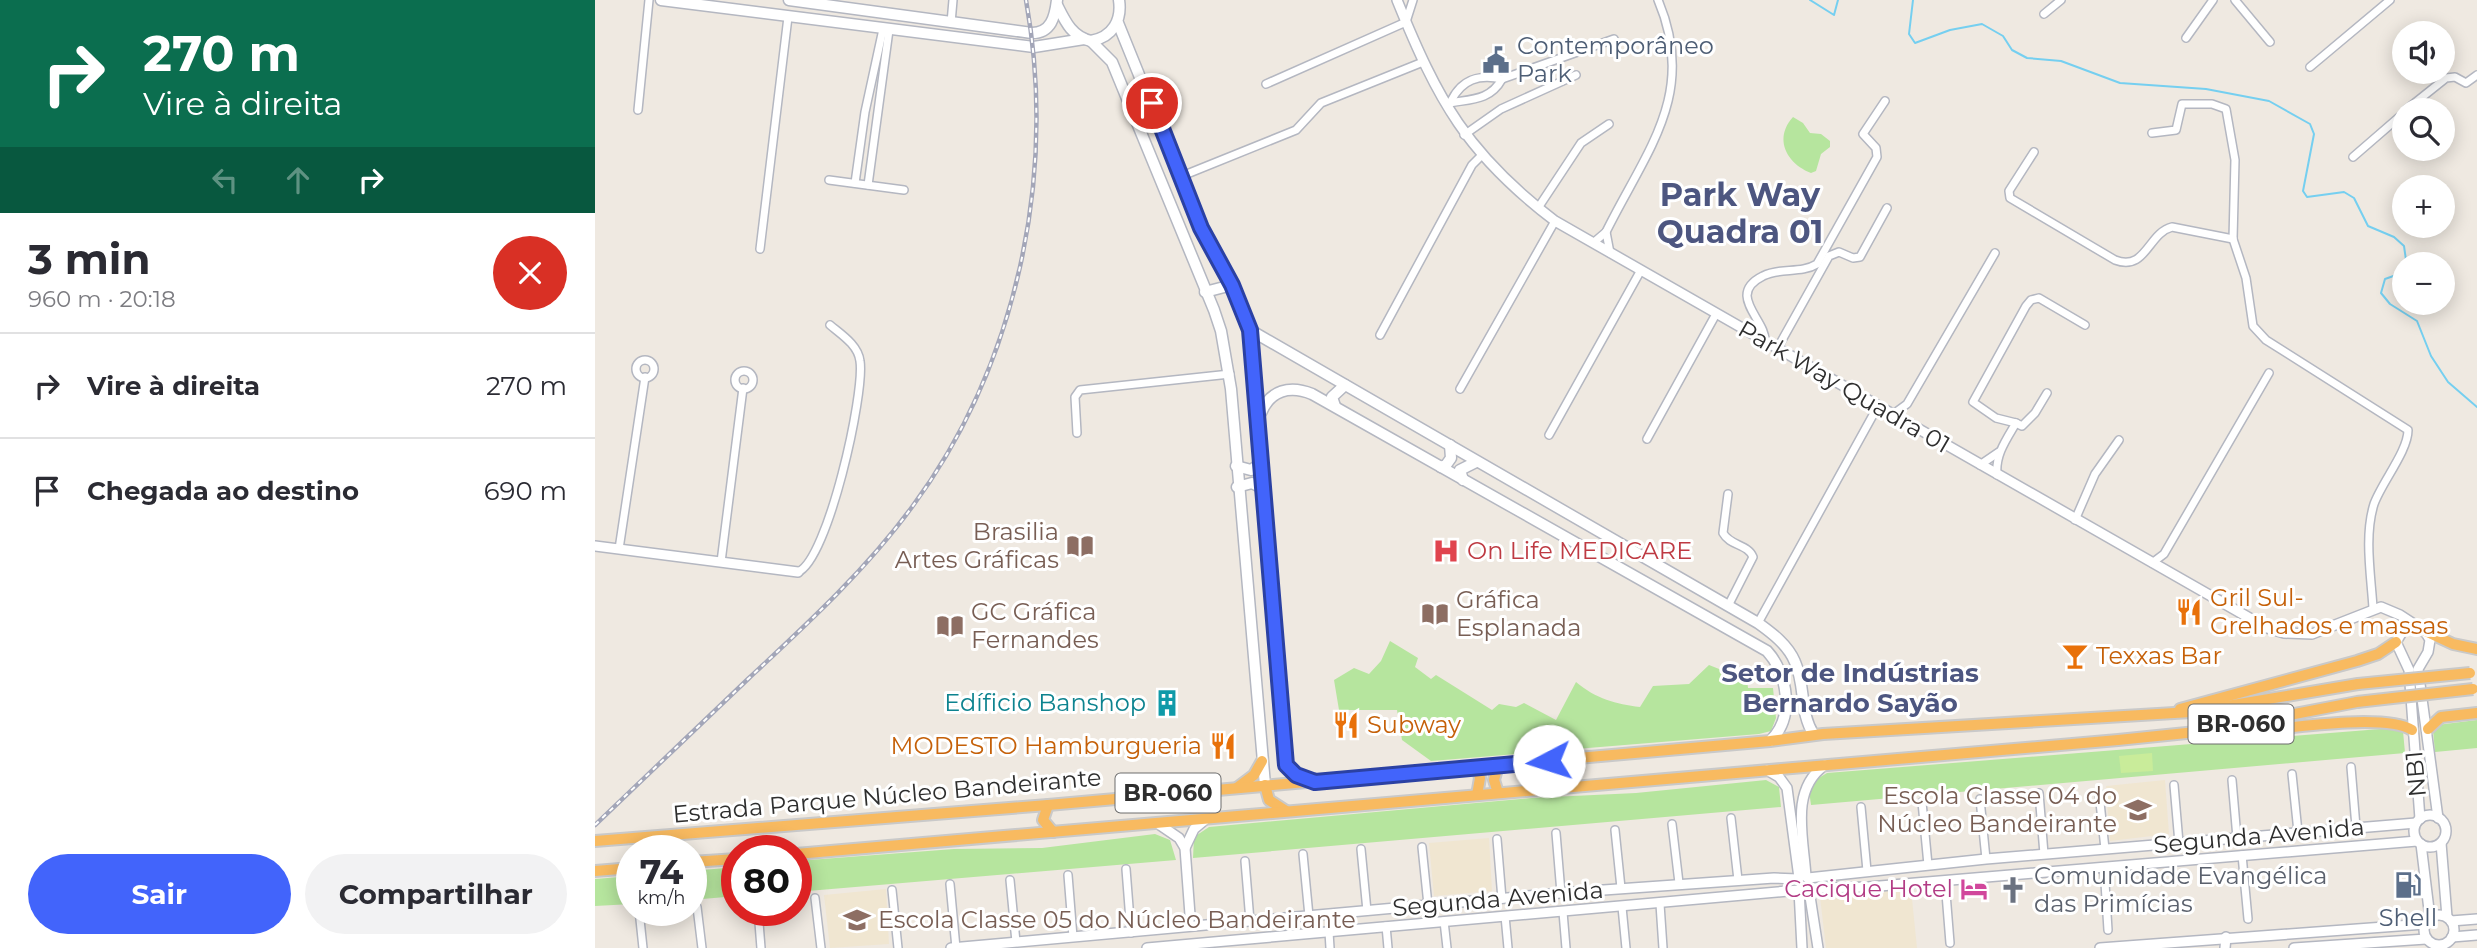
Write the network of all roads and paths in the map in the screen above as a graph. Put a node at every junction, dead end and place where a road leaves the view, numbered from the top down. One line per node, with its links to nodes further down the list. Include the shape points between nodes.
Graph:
1 (649, 0): 36 (street)
2 (661, 0): 16 (main road)
3 (789, 0): 14 (main road)
4 (953, 0): 18 (street)
5 (1119, 0): 19 (main road)
6 (1397, 0): 17 (street, Park Way Quadra 01)
7 (1413, 0): 17 (street)
8 (1658, 0): 56 (street, via 1673,48 1669,106)
9 (2061, 0): 15 (street)
10 (2213, 0): 21 (street)
11 (2235, 0): 24 (street)
12 (2390, 0): 28 (street)
13 (1057, 2): 18 (main road, via 1051,24 1040,33); 23 (main road, via 1066,23)
14 (843, 4): 18 (main road)
15 (2045, 14)
16 (788, 17): 20 (main road); 59 (street)
17 (1406, 22): 25 (street, Park Way Quadra 01); 32 (street)
18 (951, 23)
19 (1118, 23): 23 (main road, via 1109,34); 48 (main road)
20 (886, 29): 23 (main road, via 1034,47); 26 (street); 27 (street)
21 (2186, 38)
22 (1613, 39): 31 (street)
23 (1088, 40): 64 (main road, via 1112,62)
24 (2270, 42)
25 (1423, 62): 35 (street, Park Way Quadra 01); 48 (street, via 1321,103 1296,131)
26 (874, 64): 27 (street); 37 (street)
27 (885, 66): 38 (street)
28 (2310, 67)
29 (1576, 75): 42 (street, via 1501,109)
30 (2477, 75): 33 (street, via 2466,83 2446,78)
31 (1502, 79): 35 (street, via 1487,95); 35 (street, via 1473,78 1456,90)
32 (1266, 84)
33 (2421, 98)
34 (1885, 101): 70 (street, via 1864,131 1877,157 1817,264 1765,275 1747,296 1748,307 1766,333)
35 (1448, 103): 42 (street, Park Way Quadra 01)
36 (638, 110)
37 (865, 112): 38 (street); 46 (street)
38 (879, 113): 47 (street)
39 (2392, 122): 45 (street)
40 (1609, 124): 53 (street, via 1581,144)
41 (2152, 133): 57 (street, via 2176,130 2182,104 2226,109 2235,160)
42 (1464, 135): 44 (street, Park Way Quadra 01)
43 (2034, 152): 57 (street, via 2009,191 2010,198 2115,260 2136,261 2172,227)
44 (1482, 155): 53 (street, Park Way Quadra 01); 69 (street, via 1472,165)
45 (2353, 157)
46 (857, 171): 47 (street); 50 (street)
47 (870, 173): 51 (street)
48 (1182, 176): 63 (main road, via 1201,228)
49 (829, 180): 50 (street)
50 (855, 183): 51 (street)
51 (868, 185): 52 (street)
52 (904, 190)
53 (1538, 208): 55 (street, Park Way Quadra 01)
54 (1887, 208): 71 (street, via 1860,257 1839,252 1829,256)
55 (1555, 221): 58 (street, Park Way Quadra 01); 77 (street)
56 (1607, 232): 58 (street); 60 (street)
57 (2233, 239): 115 (street, via 2248,288 2251,320 2260,335 2408,430 2373,508)
58 (1593, 243): 60 (street, Park Way Quadra 01)
59 (760, 249)
60 (1610, 253): 62 (street, Park Way Quadra 01)
61 (1994, 253): 79 (street)
62 (1641, 270): 65 (street, Park Way Quadra 01); 87 (street)
63 (1232, 285): 64 (main road); 68 (main road)
64 (1205, 292): 73 (main road, via 1221,331)
65 (1716, 314): 70 (street, Park Way Quadra 01); 88 (street)
66 (830, 325): 110 (street, via 860,358 860,398 824,536 811,562)
67 (2085, 325): 85 (street, via 2039,298 2026,306 1973,402 1996,418)
68 (1250, 330): 75 (main road); 83 (main road)
69 (1380, 335)
70 (1765, 342): 71 (street, Park Way Quadra 01)
71 (1777, 349): 81 (street, Park Way Quadra 01)
72 (2269, 373): 105 (street)
73 (1230, 374): 86 (street, via 1080,390 1075,397); 95 (main road)
74 (645, 377): 104 (street)
75 (1345, 385): 80 (main road, via 1332,397); 90 (main road)
76 (743, 388): 106 (street)
77 (1460, 389)
78 (2047, 393): 85 (street, via 2028,422)
79 (1907, 404): 82 (street); 84 (street)
80 (1335, 406): 83 (main road, via 1292,389 1269,399); 96 (main road)
81 (1878, 406): 82 (street, Park Way Quadra 01); 117 (street)
82 (1892, 415): 84 (street, Park Way Quadra 01)
83 (1259, 417): 93 (main road)
84 (1905, 422): 94 (street, Park Way Quadra 01)
85 (2016, 424): 91 (street)
86 (1077, 433)
87 (1549, 435)
88 (1647, 439)
89 (2119, 440): 102 (street, via 2095,474)
90 (1450, 445): 92 (main road); 96 (main road, via 1451,458)
91 (2000, 452): 94 (street); 97 (street)
92 (1476, 462): 98 (main road, via 1460,470); 108 (main road)
93 (1261, 463): 95 (main road, via 1251,470); 100 (main road)
94 (1980, 465): 97 (street, Park Way Quadra 01)
95 (1236, 466): 99 (main road)
96 (1441, 467): 98 (main road)
97 (1997, 475): 102 (street, Park Way Quadra 01)
98 (1463, 480): 112 (main road)
99 (1237, 487): 100 (main road, via 1252,483); 132 (main road)
100 (1264, 489): 131 (main road)
101 (1728, 494): 114 (street, via 1723,533 1753,557)
102 (2075, 520): 107 (street, Park Way Quadra 01)
103 (595, 546): 104 (street)
104 (619, 549): 106 (street)
105 (2164, 554): 107 (street); 109 (street)
106 (721, 562): 110 (street)
107 (2152, 563): 109 (street, Park Way Quadra 01)
108 (1661, 568): 111 (main road); 112 (main road, via 1659,579)
109 (2165, 570): 115 (street, Park Way Quadra 01, via 2267,628 2284,633 2312,634)
110 (798, 572)
111 (1682, 579): 113 (main road, via 1671,585); 114 (main road)
112 (1651, 586): 113 (main road)
113 (1667, 596): 123 (main road, via 1767,651 1777,662)
114 (1728, 606): 117 (main road)
115 (2373, 608): 116 (street, Park Way Quadra 01)
116 (2385, 608): 118 (street); 119 (street, via 2398,620)
117 (1758, 623): 122 (main road, via 1785,646)
118 (2423, 630): 119 (street, via 2414,626); 120 (highway); 127 (street, NB1, via 2430,645 2418,669)
119 (2398, 637): 126 (highway, via 2378,654 2357,661); 128 (street, NB1, via 2409,670)
120 (2477, 649)
121 (2474, 672): 126 (highway, Estrada Parque Núcleo Bandeirante / BR-060, bridge, via 2358,684)
122 (1800, 682): 123 (main road, via 1796,688); 129 (main road, via 1804,719)
123 (1784, 683): 133 (main road, via 1783,723)
124 (2475, 689): 130 (highway, Estrada Parque Núcleo Bandeirante / BR-060, bridge, via 2357,702 2206,731)
125 (2477, 713): 127 (highway, via 2441,717)
126 (2160, 715): 129 (highway, Estrada Parque Núcleo Bandeirante / BR-060)
127 (2428, 729): 128 (street); 134 (street, NB1)
128 (2412, 730): 130 (highway, via 2397,722 2369,722); 135 (street, NB1)
129 (1814, 735): 133 (highway, Estrada Parque Núcleo Bandeirante / BR-060)
130 (2139, 738): 138 (highway, Estrada Parque Núcleo Bandeirante / BR-060)
131 (1284, 739): 132 (main road, via 1274,744); 144 (main road, via 1284,758 1291,772)
132 (1262, 741): 136 (main road)
133 (1770, 741): 137 (highway, Estrada Parque Núcleo Bandeirante / BR-060)
134 (2430, 747): 135 (street); 160 (street, NB1)
135 (2414, 748): 162 (street, NB1)
136 (1262, 761): 145 (main road); 147 (highway, via 1254,775)
137 (1498, 765): 139 (highway, Estrada Parque Núcleo Bandeirante / BR-060); 148 (highway, via 1494,780)
138 (1825, 765): 141 (highway, Estrada Parque Núcleo Bandeirante / BR-060); 159 (street, via 1806,785 1801,800)
139 (1477, 767): 144 (highway, Estrada Parque Núcleo Bandeirante / BR-060); 151 (highway)
140 (2351, 767): 165 (street)
141 (1767, 770): 148 (highway, Estrada Parque Núcleo Bandeirante / BR-060); 161 (street, via 1785,783)
142 (2293, 774): 168 (street)
143 (2232, 780): 170 (street)
144 (1315, 782): 145 (highway, Estrada Parque Núcleo Bandeirante / BR-060)
145 (1265, 785): 147 (highway, Estrada Parque Núcleo Bandeirante / BR-060); 156 (highway, via 1269,800)
146 (2173, 785): 174 (street)
147 (1238, 787): 154 (highway, Estrada Parque Núcleo Bandeirante / BR-060)
148 (1498, 793): 151 (highway, Estrada Parque Núcleo Bandeirante / BR-060)
149 (2039, 793): 183 (street)
150 (2099, 793): 180 (street)
151 (1477, 795): 156 (highway, Estrada Parque Núcleo Bandeirante / BR-060)
152 (1980, 799): 188 (street)
153 (1922, 802): 190 (street)
154 (1048, 805): 167 (highway, via 1044,820); 173 (highway, Estrada Parque Núcleo Bandeirante / BR-060)
155 (1861, 807): 195 (street)
156 (1287, 811): 157 (highway, Estrada Parque Núcleo Bandeirante / BR-060)
157 (1206, 818): 163 (highway, Estrada Parque Núcleo Bandeirante / BR-060); 178 (street, via 1194,829)
158 (1731, 818): 201 (street)
159 (1803, 818): 161 (street); 199 (street)
160 (2438, 818): 162 (street); 176 (street, via 2445,829)
161 (1790, 819): 199 (street)
162 (2418, 821): 165 (street, Segunda Avenida); 175 (street, via 2414,832)
163 (1157, 823): 167 (highway, Estrada Parque Núcleo Bandeirante / BR-060); 178 (street)
164 (1672, 824): 203 (street)
165 (2356, 827): 168 (street, Segunda Avenida)
166 (1615, 830): 206 (street)
167 (1053, 832): 181 (highway, Estrada Parque Núcleo Bandeirante / BR-060)
168 (2298, 832): 170 (street, Segunda Avenida)
169 (1556, 833): 210 (street)
170 (2235, 838): 172 (street, Segunda Avenida); 185 (street)
171 (1497, 839): 212 (street)
172 (2218, 839): 174 (street, Segunda Avenida); 186 (street)
173 (595, 841)
174 (2179, 843): 180 (street, Segunda Avenida)
175 (2419, 843): 176 (street, via 2431,847); 185 (street, Segunda Avenida); 229 (street)
176 (2441, 843): 225 (street)
177 (1422, 847): 214 (street)
178 (1185, 848): 234 (street)
179 (1361, 849): 220 (street)
180 (2105, 849): 183 (street, Segunda Avenida)
181 (812, 852)
182 (1303, 854): 222 (street)
183 (2044, 855): 184 (street, Segunda Avenida)
184 (2017, 856): 187 (street, Segunda Avenida); 196 (street)
185 (2238, 856): 186 (street, Segunda Avenida); 224 (street)
186 (2220, 857): 191 (street, Segunda Avenida)
187 (2002, 858): 188 (street, Segunda Avenida); 198 (street)
188 (1986, 859): 190 (street, Segunda Avenida)
189 (1245, 860): 227 (street)
190 (1928, 865): 195 (street, Segunda Avenida)
191 (2104, 867): 196 (street, Segunda Avenida); 236 (street)
192 (616, 869): 194 (highway)
193 (1126, 869): 238 (street)
194 (595, 871)
195 (1867, 871): 199 (street, Segunda Avenida)
196 (2016, 874): 198 (street, Segunda Avenida)
197 (1068, 875): 241 (street)
198 (2002, 876): 202 (street, Segunda Avenida)
199 (1803, 878): 201 (street, Segunda Avenida); 208 (street)
200 (1010, 880): 243 (street)
201 (1738, 880): 203 (street, Segunda Avenida)
202 (1945, 881): 208 (street, Segunda Avenida); 244 (street)
203 (1679, 883): 205 (street, Segunda Avenida)
204 (950, 884): 255 (street)
205 (1645, 886): 207 (street, Segunda Avenida); 215 (street)
206 (1621, 888): 207 (street, Segunda Avenida); 210 (street, Segunda Avenida)
207 (1633, 888): 216 (street)
208 (1806, 889): 213 (street, Segunda Avenida); 266 (street); 267 (street)
209 (892, 890): 253 (street)
210 (1561, 893): 212 (street, Segunda Avenida)
211 (815, 898): 252 (street)
212 (1502, 899): 214 (street, Segunda Avenida)
213 (1660, 904): 215 (street, Segunda Avenida); 265 (street)
214 (1428, 905): 218 (street, Segunda Avenida)
215 (1646, 905): 216 (street, Segunda Avenida)
216 (1634, 906): 217 (street, Segunda Avenida)
217 (1622, 907): 221 (street, Segunda Avenida); 264 (street)
218 (1400, 908): 219 (street, Segunda Avenida); 230 (street)
219 (1385, 909): 220 (street, Segunda Avenida); 235 (street, via 1390,917)
220 (1367, 911): 222 (street, Segunda Avenida)
221 (1563, 912): 223 (street, Segunda Avenida); 263 (street)
222 (1309, 916): 227 (street, Segunda Avenida)
223 (1505, 916): 228 (street, Segunda Avenida); 262 (street)
224 (2248, 919)
225 (2449, 919): 226 (street); 229 (street); 246 (street)
226 (2477, 919)
227 (1250, 921): 234 (street, Segunda Avenida)
228 (1444, 921): 230 (street, Segunda Avenida); 261 (street)
229 (2427, 921): 242 (street); 247 (street)
230 (1402, 925): 235 (street, Segunda Avenida)
231 (641, 926): 249 (street)
232 (699, 926): 250 (street)
233 (759, 926): 251 (street)
234 (1192, 926): 238 (street, Segunda Avenida); 248 (street, via 1203,936); 248 (street, via 1183,936)
235 (1386, 926): 237 (street, Segunda Avenida); 260 (street)
236 (2108, 929)
237 (1329, 932): 240 (street, Segunda Avenida); 259 (street)
238 (1131, 933): 241 (street, Segunda Avenida)
239 (2477, 935): 246 (street)
240 (1269, 936): 248 (street, Segunda Avenida); 258 (street)
241 (1073, 937): 243 (street, Segunda Avenida)
242 (2226, 937): 245 (street); 269 (street)
243 (1016, 942): 255 (street, Segunda Avenida)
244 (1950, 943)
245 (2216, 943): 268 (street)
246 (2450, 943): 247 (street)
247 (2430, 944): 270 (street)
248 (1194, 945): 257 (street, Segunda Avenida)
249 (643, 948)
250 (702, 948)
251 (761, 948)
252 (821, 948)
253 (898, 948)
254 (951, 948): 255 (street, Segunda Avenida)
255 (956, 948)
256 (1147, 948): 257 (street, Segunda Avenida)
257 (1155, 948)
258 (1270, 948)
259 (1330, 948)
260 (1388, 948)
261 (1447, 948)
262 (1508, 948)
263 (1566, 948)
264 (1626, 948)
265 (1663, 948)
266 (1802, 948)
267 (1818, 948)
268 (2100, 948)
269 (2225, 948)
270 (2294, 948)

